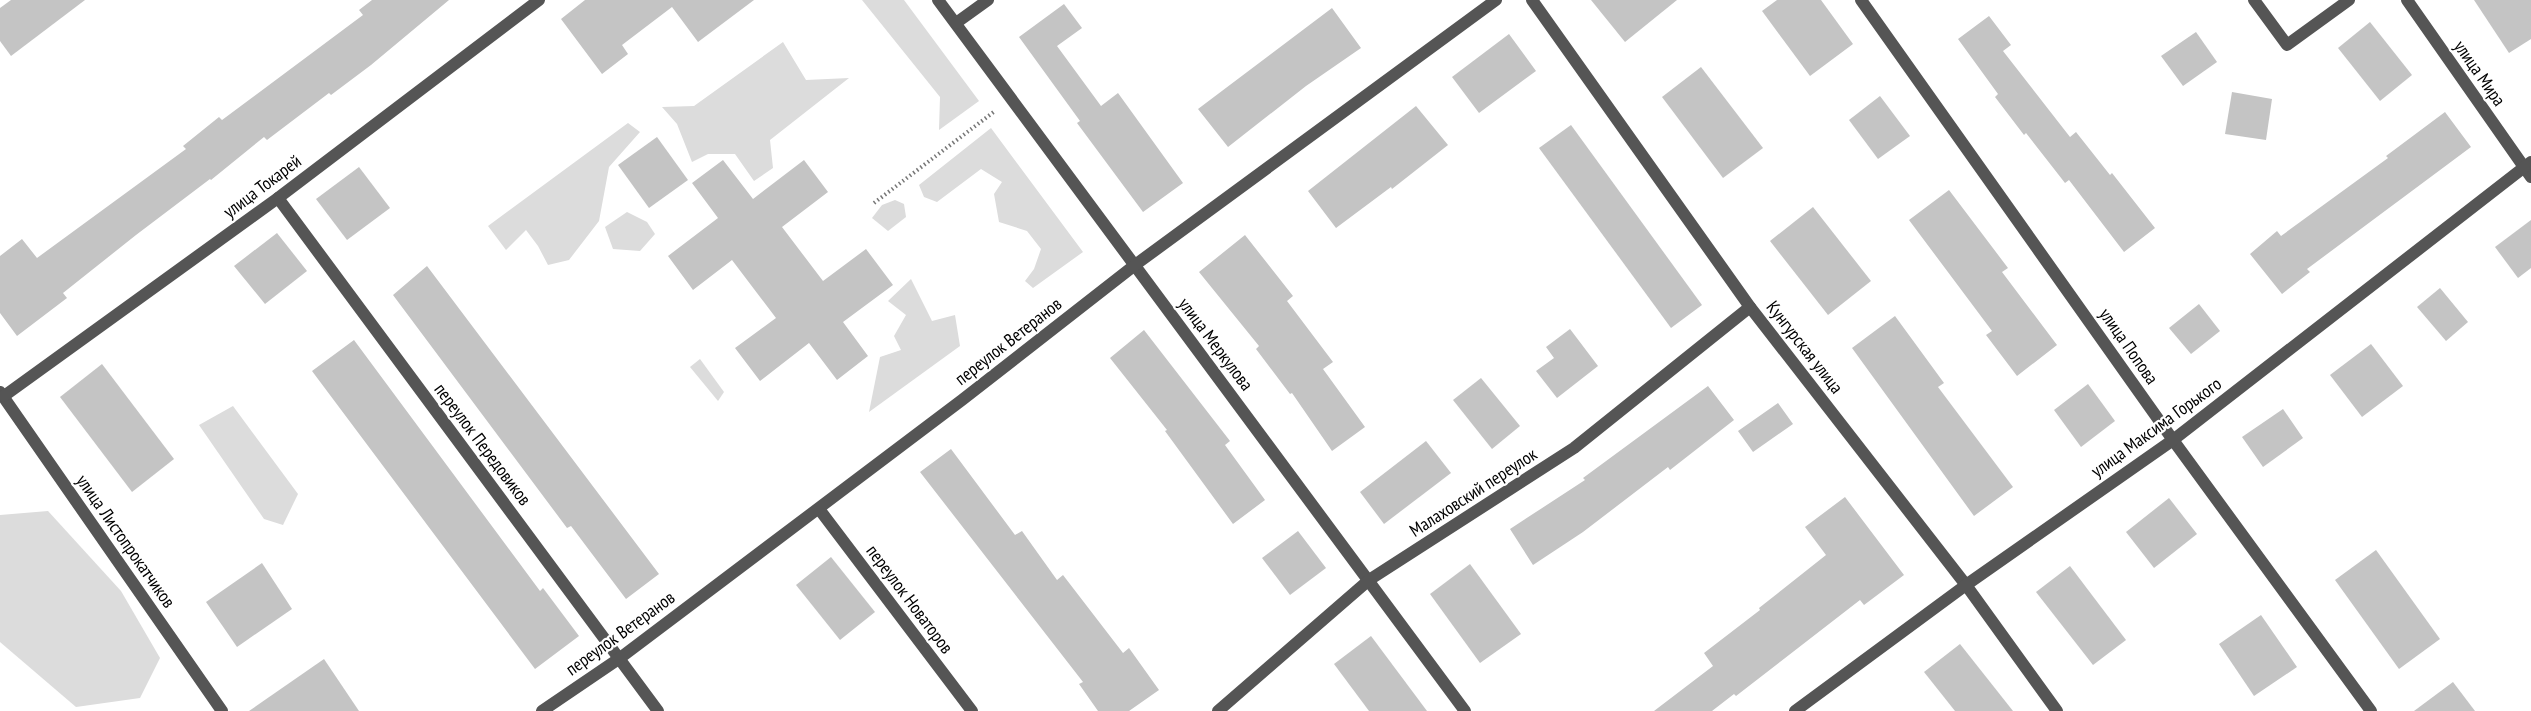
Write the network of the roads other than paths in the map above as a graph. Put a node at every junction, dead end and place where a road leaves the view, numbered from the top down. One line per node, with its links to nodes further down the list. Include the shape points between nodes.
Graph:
1 (539, 0): 12 (street, улица Токарей)
2 (938, 0): 10 (street, улица Меркулова)
3 (988, 0): 10 (street)
4 (1496, 0): 13 (street, переулок Ветеранов)
5 (1532, 0): 14 (street, Кунгурская улица)
6 (1861, 0): 16 (street, улица Попова)
7 (2254, 0): 8 (street, via 2287,45)
8 (2349, 0)
9 (2407, 0): 11 (street, улица Мира)
10 (956, 23): 13 (street, улица Меркулова)
11 (2529, 169): 16 (street, улица Максима Горького)
12 (278, 198): 15 (street, улица Токарей); 20 (street, переулок Передовиков)
13 (1135, 265): 17 (street, переулок Ветеранов); 18 (street, улица Меркулова)
14 (1750, 307): 18 (street, Малаховский переулок, via 1574,448); 19 (street, Кунгурская улица)
15 (2, 394): 21 (street, улица Листопрокатчиков)
16 (2173, 440): 19 (street, улица Максима Горького); 29 (street, улица Попова)
17 (819, 509): 20 (street, переулок Ветеранов); 24 (street, переулок Новаторов)
18 (1369, 580): 25 (street, Малаховский переулок); 26 (street, улица Меркулова)
19 (1966, 585): 27 (street, улица Максима Горького); 28 (street, Кунгурская улица)
20 (620, 658): 22 (street, переулок Ветеранов); 23 (street, переулок Передовиков)
21 (222, 711)
22 (542, 711)
23 (658, 711)
24 (972, 711)
25 (1218, 711)
26 (1465, 711)
27 (1795, 711)
28 (2057, 711)
29 (2371, 711)

